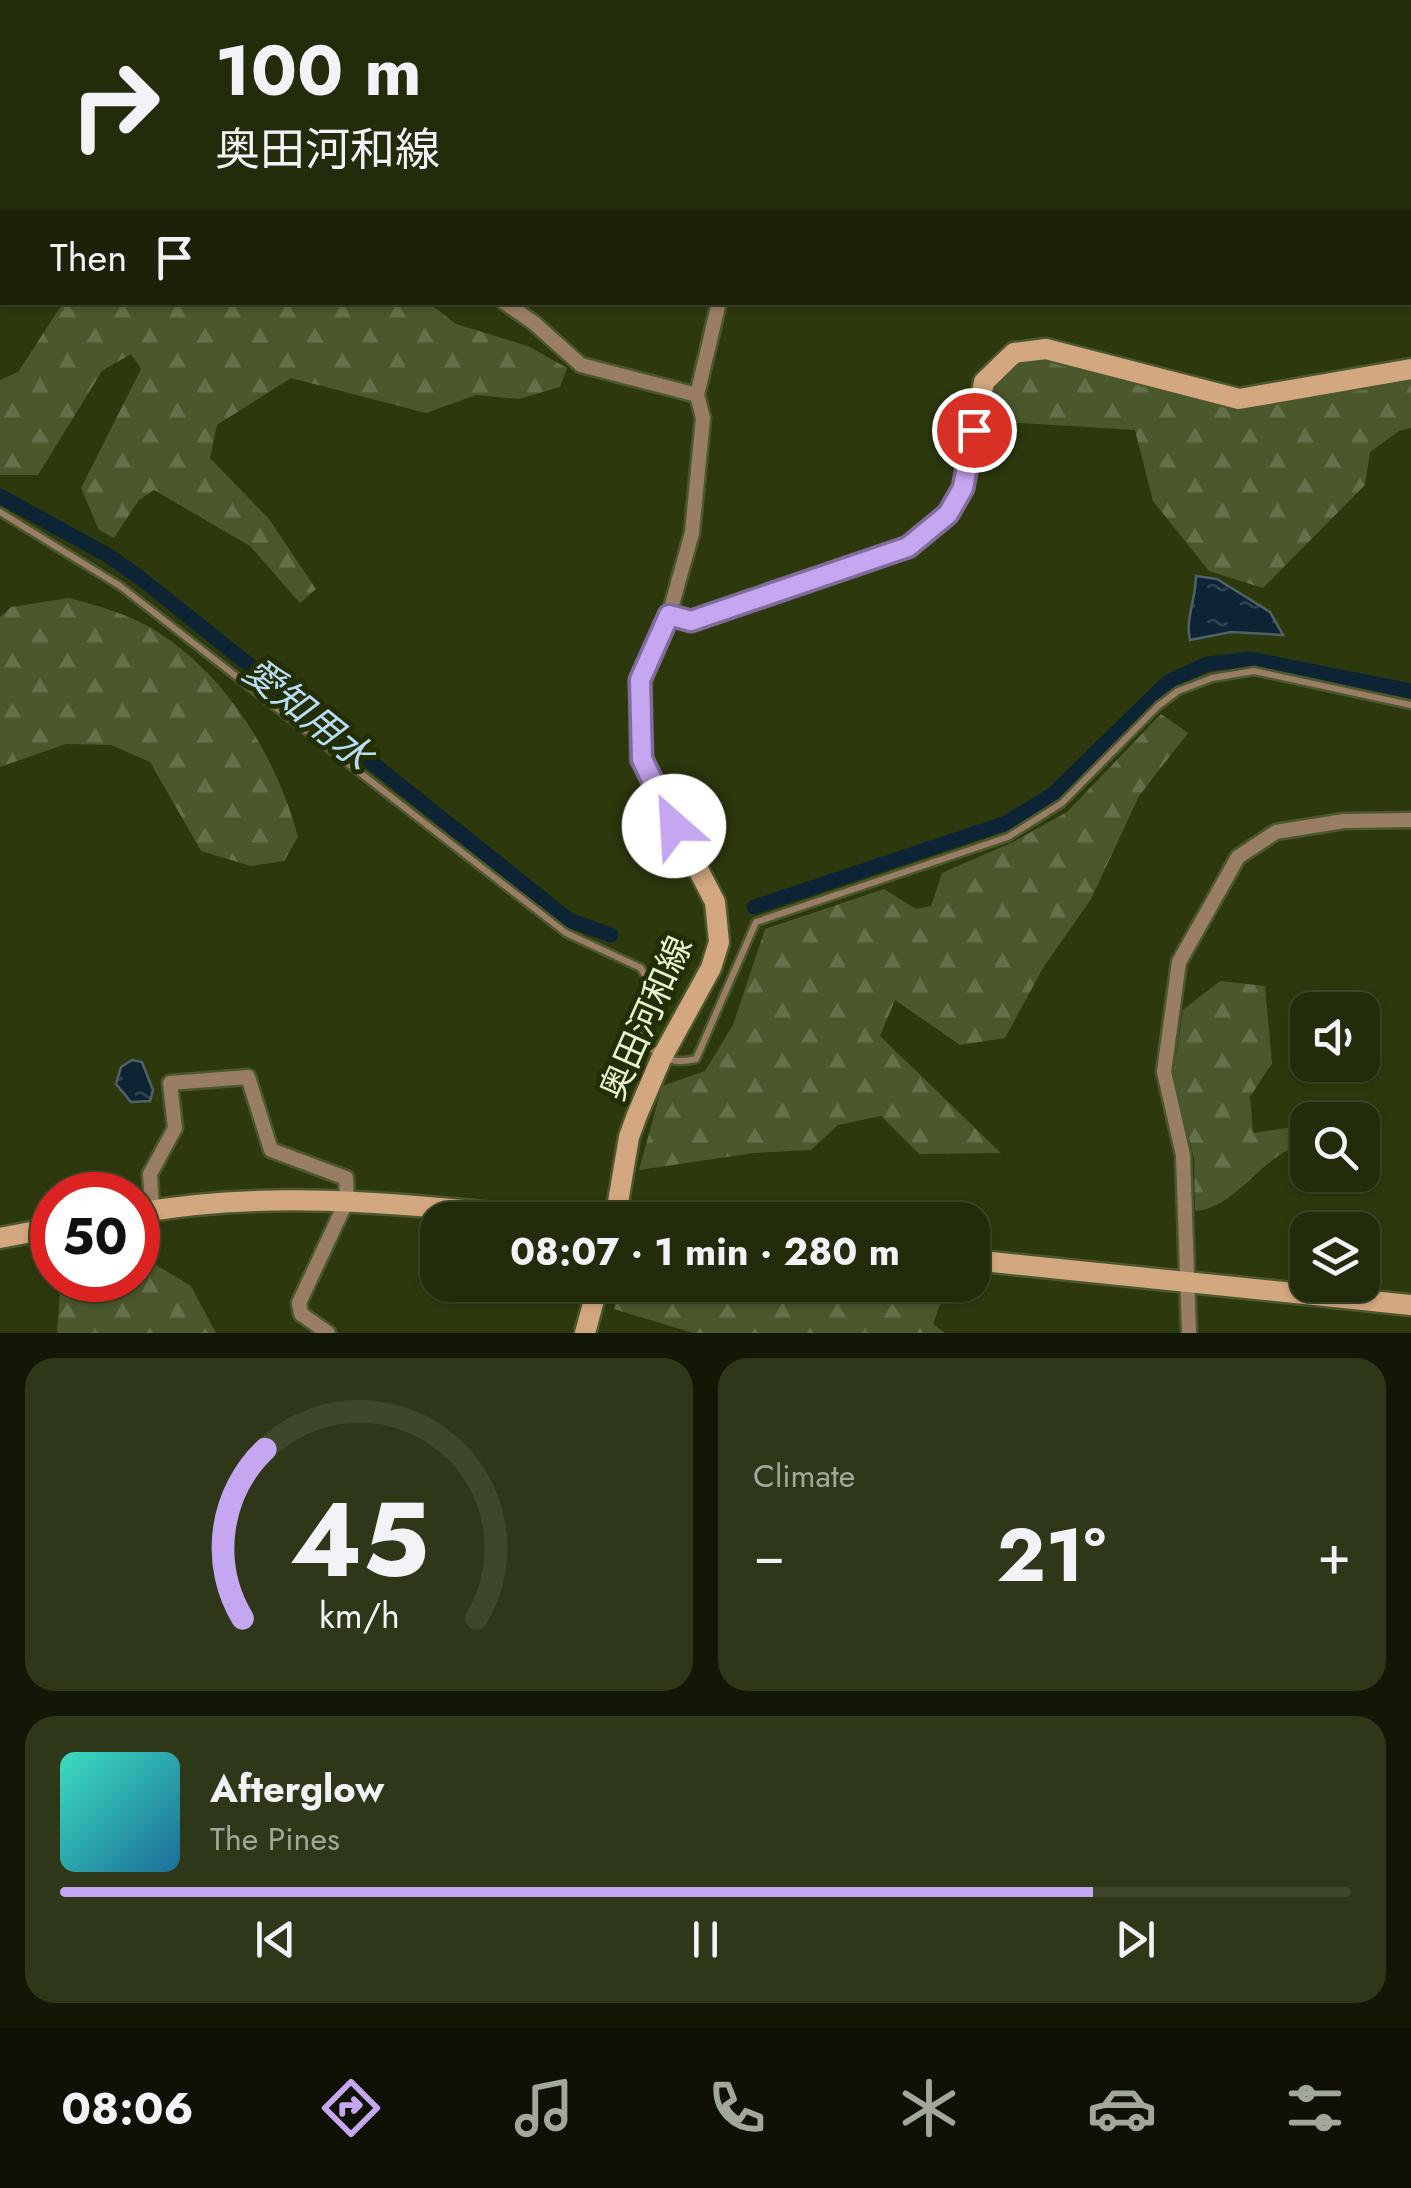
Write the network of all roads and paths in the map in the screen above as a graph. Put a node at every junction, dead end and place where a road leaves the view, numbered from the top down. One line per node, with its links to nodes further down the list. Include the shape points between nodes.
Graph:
1 (508, 305): 4 (street, via 581,365)
2 (719, 305): 4 (street)
3 (1411, 368): 6 (main road, via 1239,399 1046,348 1014,353 984,382 963,488 948,514 908,547 691,621)
4 (698, 394): 6 (street, via 704,418 692,533)
5 (0, 512): 9 (lane, via 120,586 566,933 641,968 655,994 642,1038)
6 (669, 615): 9 (main road, 奥田河和線, via 640,680 642,759 715,902 719,942)
7 (1411, 705): 9 (lane, via 1254,671 1178,691 1062,803 1008,837 756,922 696,1059 674,1064)
8 (1411, 820): 18 (street, via 1276,832 1238,857 1180,962 1164,1072 1183,1154)
9 (661, 1058): 12 (main road, 奥田河和線, via 629,1137)
10 (151, 1172): 11 (street, via 174,1128 170,1083 248,1077 271,1150 346,1178)
11 (347, 1200): 13 (main road); 14 (main road); 21 (street, via 300,1303 301,1314)
12 (618, 1202)
13 (420, 1207)
14 (160, 1210)
15 (30, 1232): 16 (main road)
16 (0, 1238)
17 (990, 1262): 18 (main road)
18 (1187, 1282): 20 (main road); 23 (street)
19 (593, 1302): 22 (main road)
20 (1411, 1305)
21 (328, 1333)
22 (585, 1333)
23 (1188, 1333)

